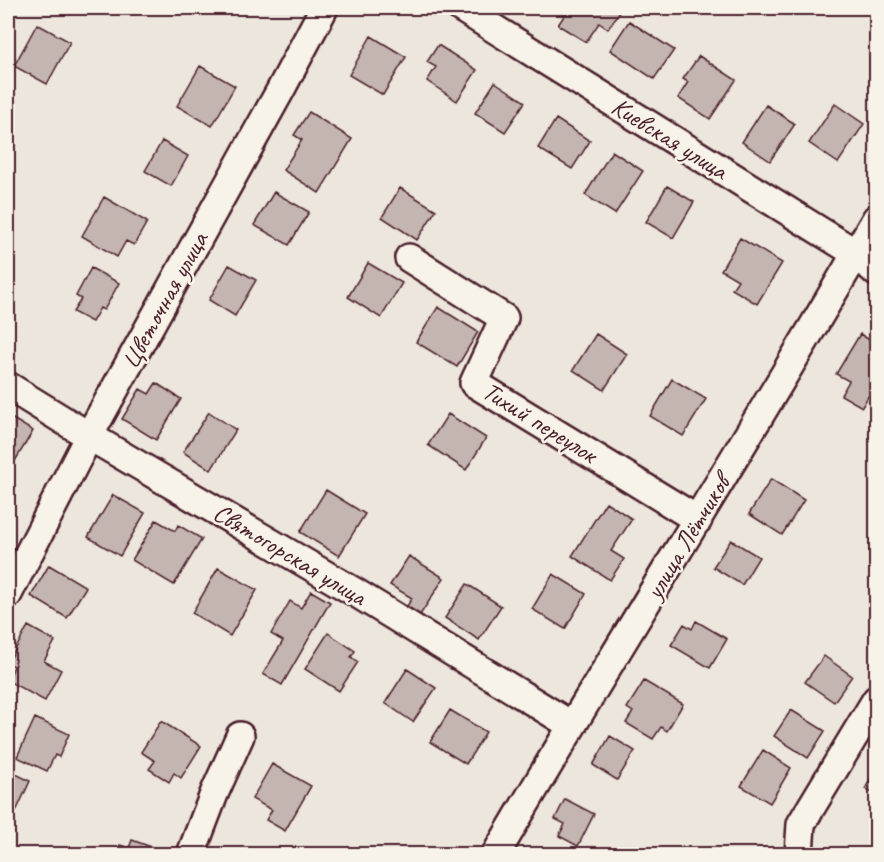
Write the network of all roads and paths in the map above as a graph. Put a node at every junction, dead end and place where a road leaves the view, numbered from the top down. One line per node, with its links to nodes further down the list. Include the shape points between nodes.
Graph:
1 (324, 8): 8 (street, Цветочная улица)
2 (461, 8): 4 (street, Киевская улица)
3 (876, 219): 4 (street, улица Лётчиков)
4 (856, 254): 6 (street, Киевская улица); 9 (street, улица Лётчиков)
5 (409, 258): 9 (street, Тихий переулок, via 504,318 474,383)
6 (876, 272)
7 (8, 386): 8 (street, Святогорская улица)
8 (89, 436): 10 (street, Цветочная улица); 12 (street, Святогорская улица)
9 (698, 520): 12 (street, улица Лётчиков)
10 (8, 594)
11 (876, 700): 16 (street, via 801,824)
12 (571, 725): 15 (street, улица Лётчиков)
13 (240, 736): 14 (street)
14 (191, 855)
15 (496, 855)
16 (799, 855)

